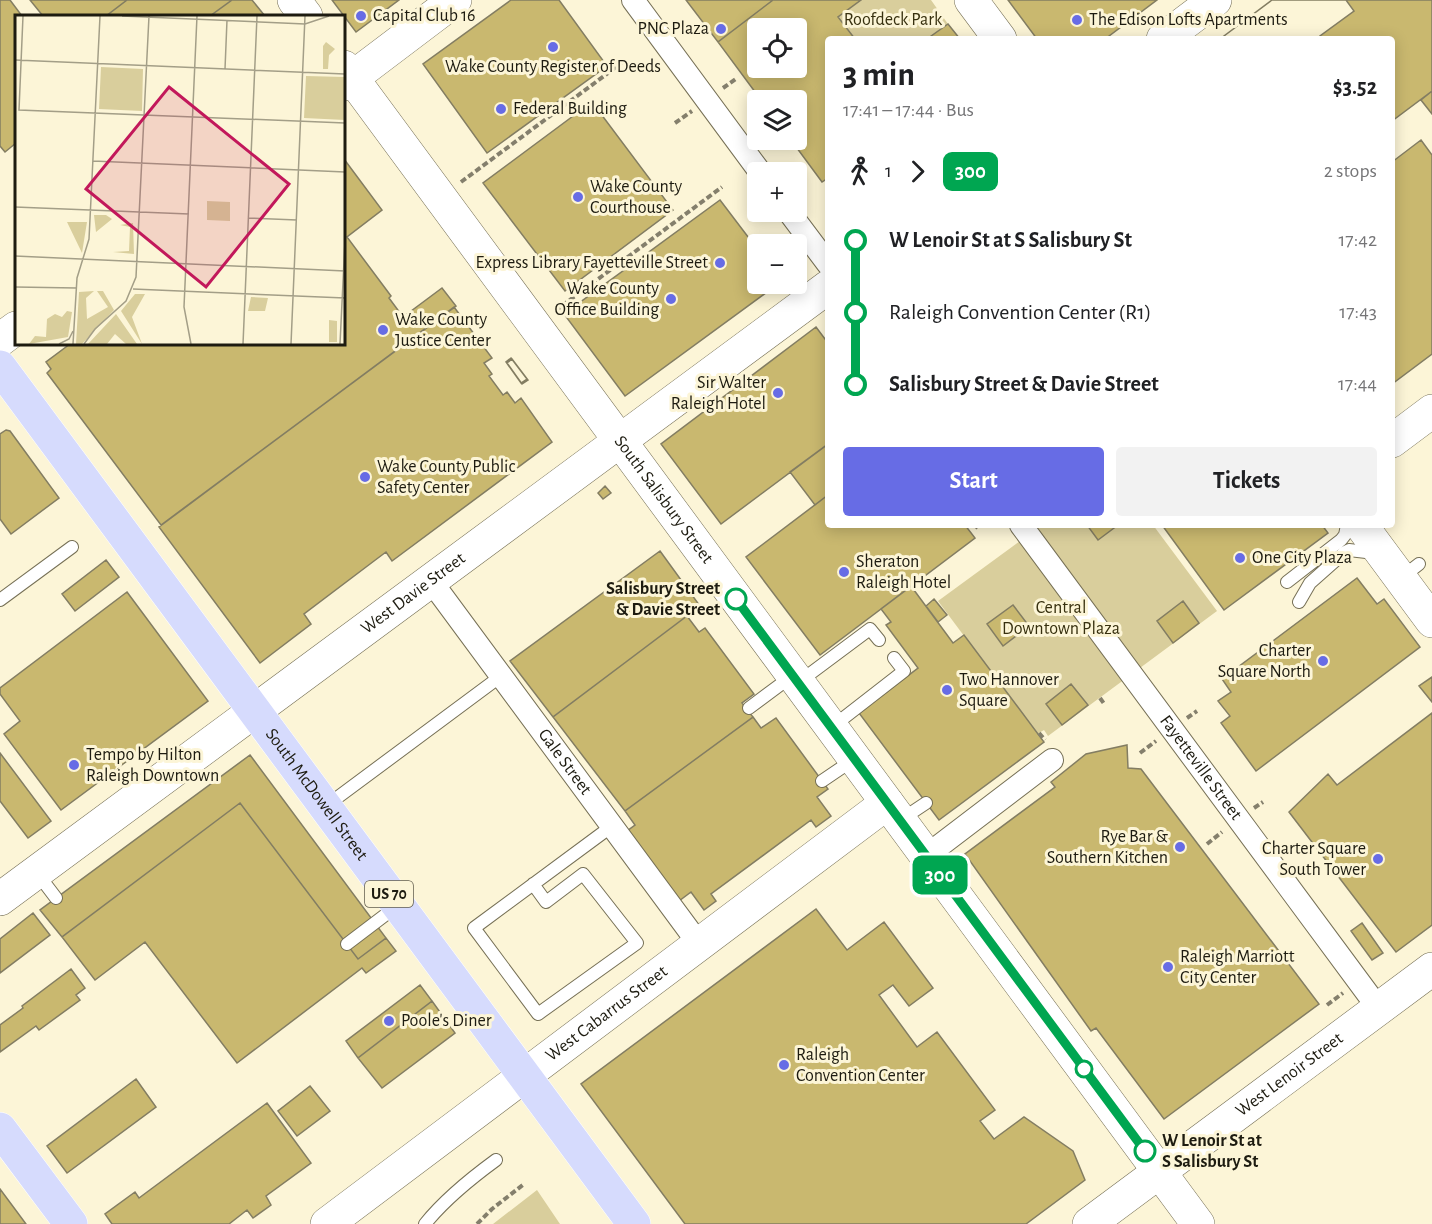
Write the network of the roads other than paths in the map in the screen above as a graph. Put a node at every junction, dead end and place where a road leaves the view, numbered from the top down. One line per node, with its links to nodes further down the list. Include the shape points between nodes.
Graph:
1 (294, 0): 6 (street)
2 (455, 0): 9 (street)
3 (633, 0): 10 (street)
4 (1215, 0): 8 (street)
5 (978, 2): 7 (street)
6 (305, 15)
7 (998, 36)
8 (1167, 36)
9 (346, 76): 19 (street, South Salisbury Street)
10 (753, 162)
11 (796, 222): 12 (street)
12 (825, 260)
13 (825, 289): 19 (street, West Davie Street)
14 (15, 328): 15 (street)
15 (0, 340)
16 (0, 367): 35 (main road, South McDowell Street / US 70)
17 (1432, 411): 18 (street)
18 (1395, 439)
19 (620, 442): 25 (street, West Davie Street); 33 (street, South Salisbury Street)
20 (1024, 528): 52 (street, Fayetteville Street)
21 (1346, 528): 26 (lane, via 1341,540)
22 (1364, 528): 24 (street)
23 (72, 547): 27 (lane)
24 (1401, 565): 28 (lane, via 1350,550 1310,583); 29 (street)
25 (431, 580): 32 (street, Gale Street); 35 (street, West Davie Street)
26 (1287, 582)
27 (0, 600)
28 (1299, 602)
29 (1432, 621)
30 (879, 640): 33 (lane, via 870,629)
31 (894, 658): 36 (lane, via 904,671)
32 (501, 676): 40 (lane); 42 (street, Gale Street)
33 (795, 680): 34 (lane); 36 (street, South Salisbury Street)
34 (749, 708)
35 (254, 711): 40 (main road, South McDowell Street / US 70); 44 (street, West Davie Street)
36 (831, 728): 38 (street, South Salisbury Street)
37 (1049, 750): 43 (street)
38 (854, 759): 39 (lane); 41 (street, South Salisbury Street)
39 (822, 781)
40 (325, 807): 48 (main road, South McDowell Street / US 70)
41 (904, 809): 43 (street, South Salisbury Street); 50 (street, West Cabarrus Street)
42 (612, 826): 45 (lane); 50 (street, Gale Street, via 669,896)
43 (926, 856): 56 (street, South Salisbury Street)
44 (37, 872): 46 (lane); 47 (street, West Davie Street)
45 (533, 884): 45 (lane, via 474,928 538,1014 636,943 583,874 546,902)
46 (56, 898)
47 (0, 899)
48 (398, 906): 49 (lane); 53 (main road, South McDowell Street / US 70)
49 (347, 944)
50 (699, 944): 53 (street, West Cabarrus Street)
51 (1432, 969): 52 (street, West Lenoir Street)
52 (1379, 1009): 56 (street, West Lenoir Street)
53 (524, 1077): 58 (street, West Cabarrus Street); 60 (main road, South McDowell Street / US 70)
54 (8, 1134): 57 (main road)
55 (496, 1160): 59 (lane, via 468,1180)
56 (1160, 1171): 61 (street, West Lenoir Street); 62 (street, South Salisbury Street)
57 (65, 1210)
58 (327, 1224)
59 (425, 1224)
60 (634, 1224)
61 (1089, 1224)
62 (1198, 1224)

